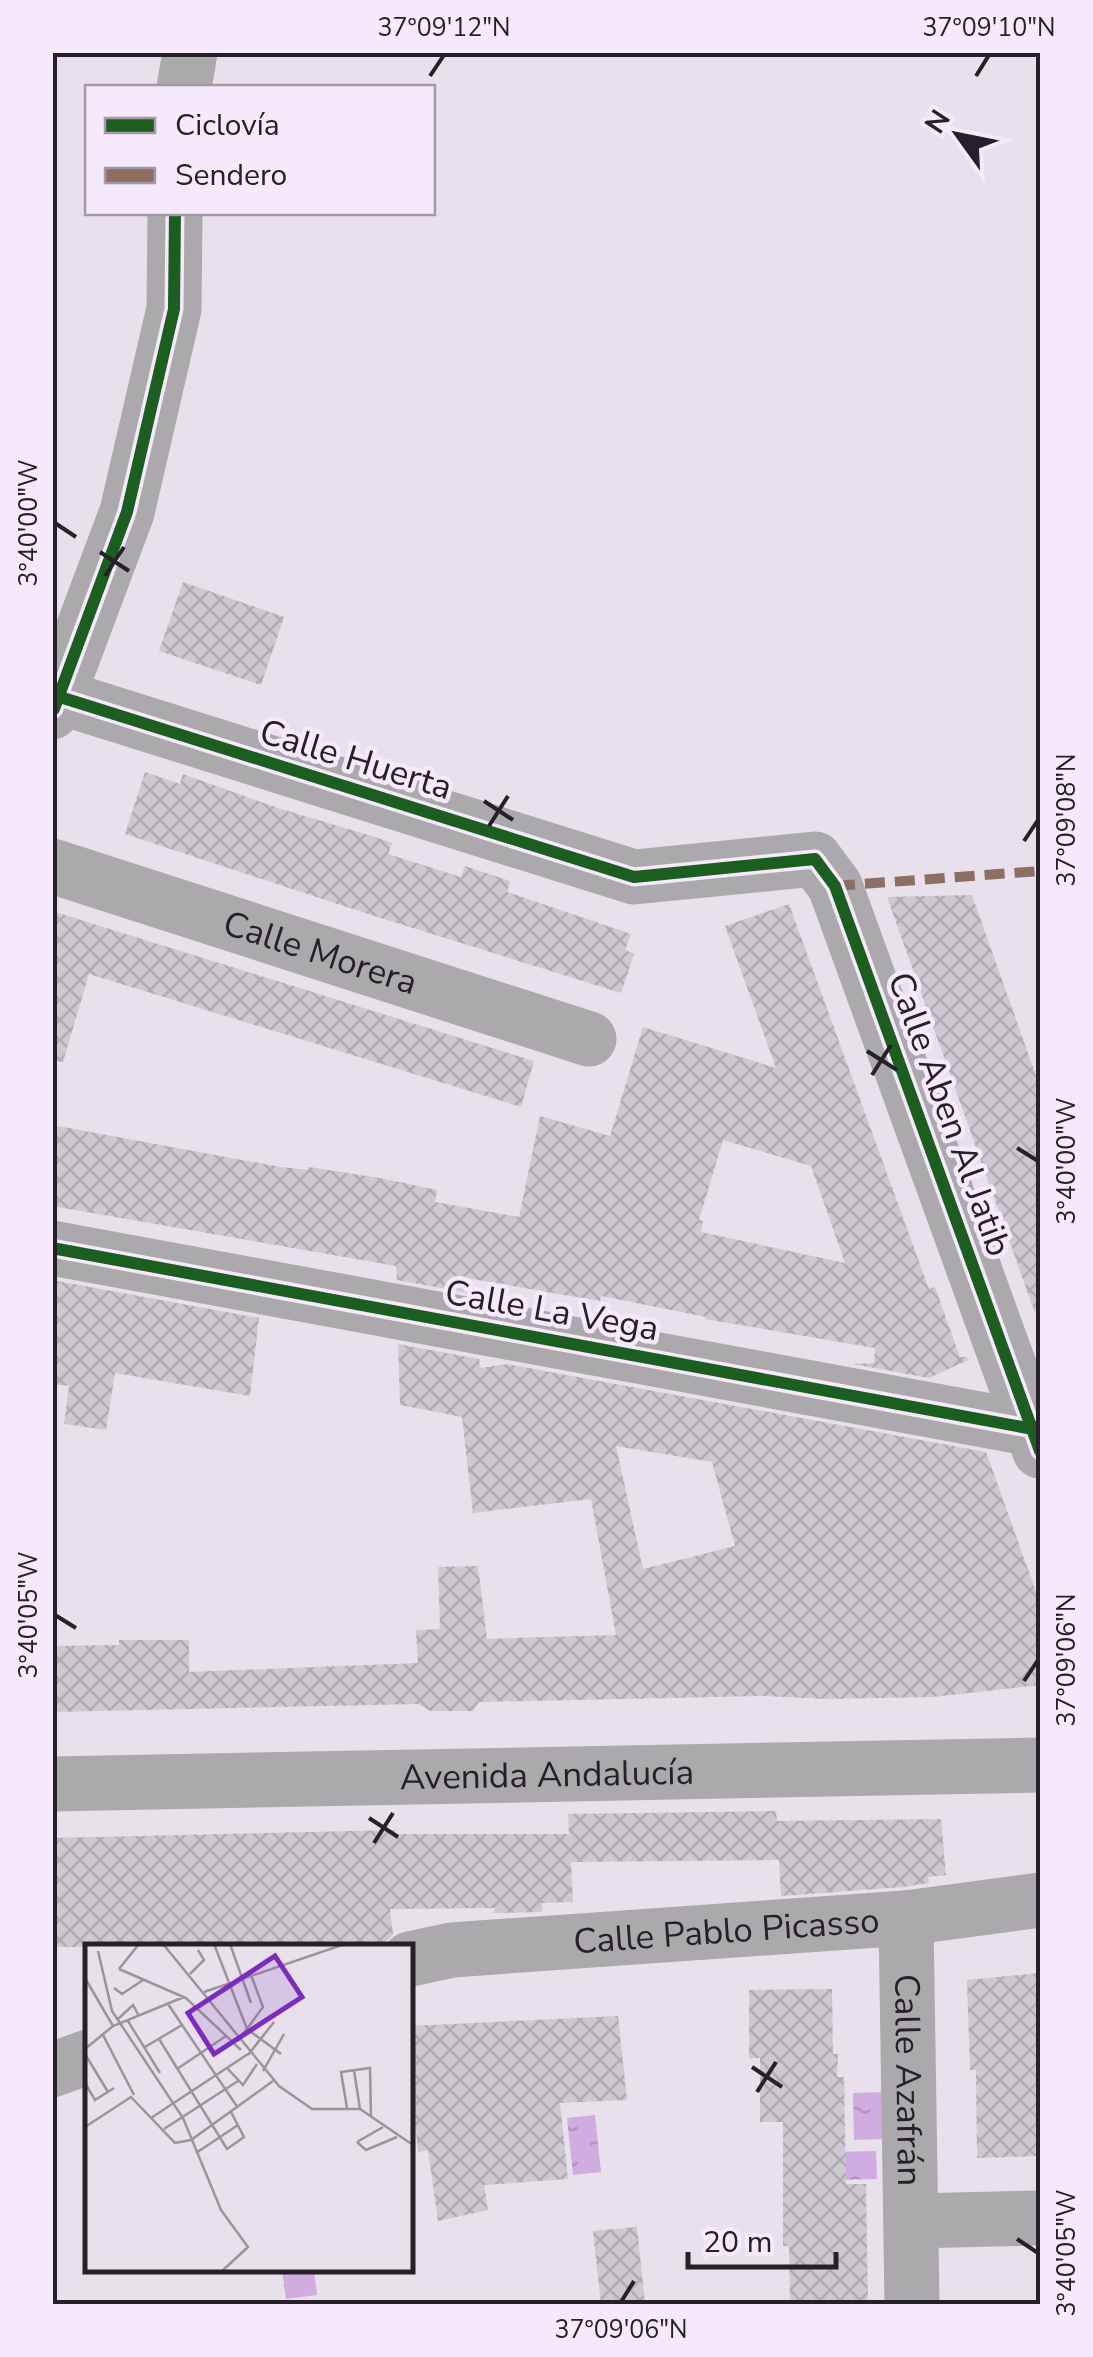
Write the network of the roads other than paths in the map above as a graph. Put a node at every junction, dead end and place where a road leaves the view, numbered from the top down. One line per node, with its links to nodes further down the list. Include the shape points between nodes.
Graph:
1 (190, 52): 2 (street)
2 (184, 85)
3 (175, 215): 4 (street, via 174,309 127,512)
4 (56, 704): 5 (street, Calle Huerta, via 634,877)
5 (814, 859): 9 (street, Calle Aben Al Jatib, via 835,886)
6 (52, 866): 7 (street, Calle Morera)
7 (589, 1039)
8 (52, 1248): 9 (street, Calle La Vega)
9 (1038, 1435)
10 (1040, 1765): 11 (street, Avenida Andalucía)
11 (52, 1784)
12 (1040, 1900): 13 (street, Calle Pablo Picasso)
13 (906, 1918): 14 (street, Calle Pablo Picasso, via 452,1950); 18 (street, Calle Azafrán)
14 (412, 1959)
15 (85, 2058): 16 (street)
16 (52, 2070)
17 (1040, 2218): 18 (street)
18 (911, 2221): 19 (street, Calle Azafrán)
19 (912, 2304)

